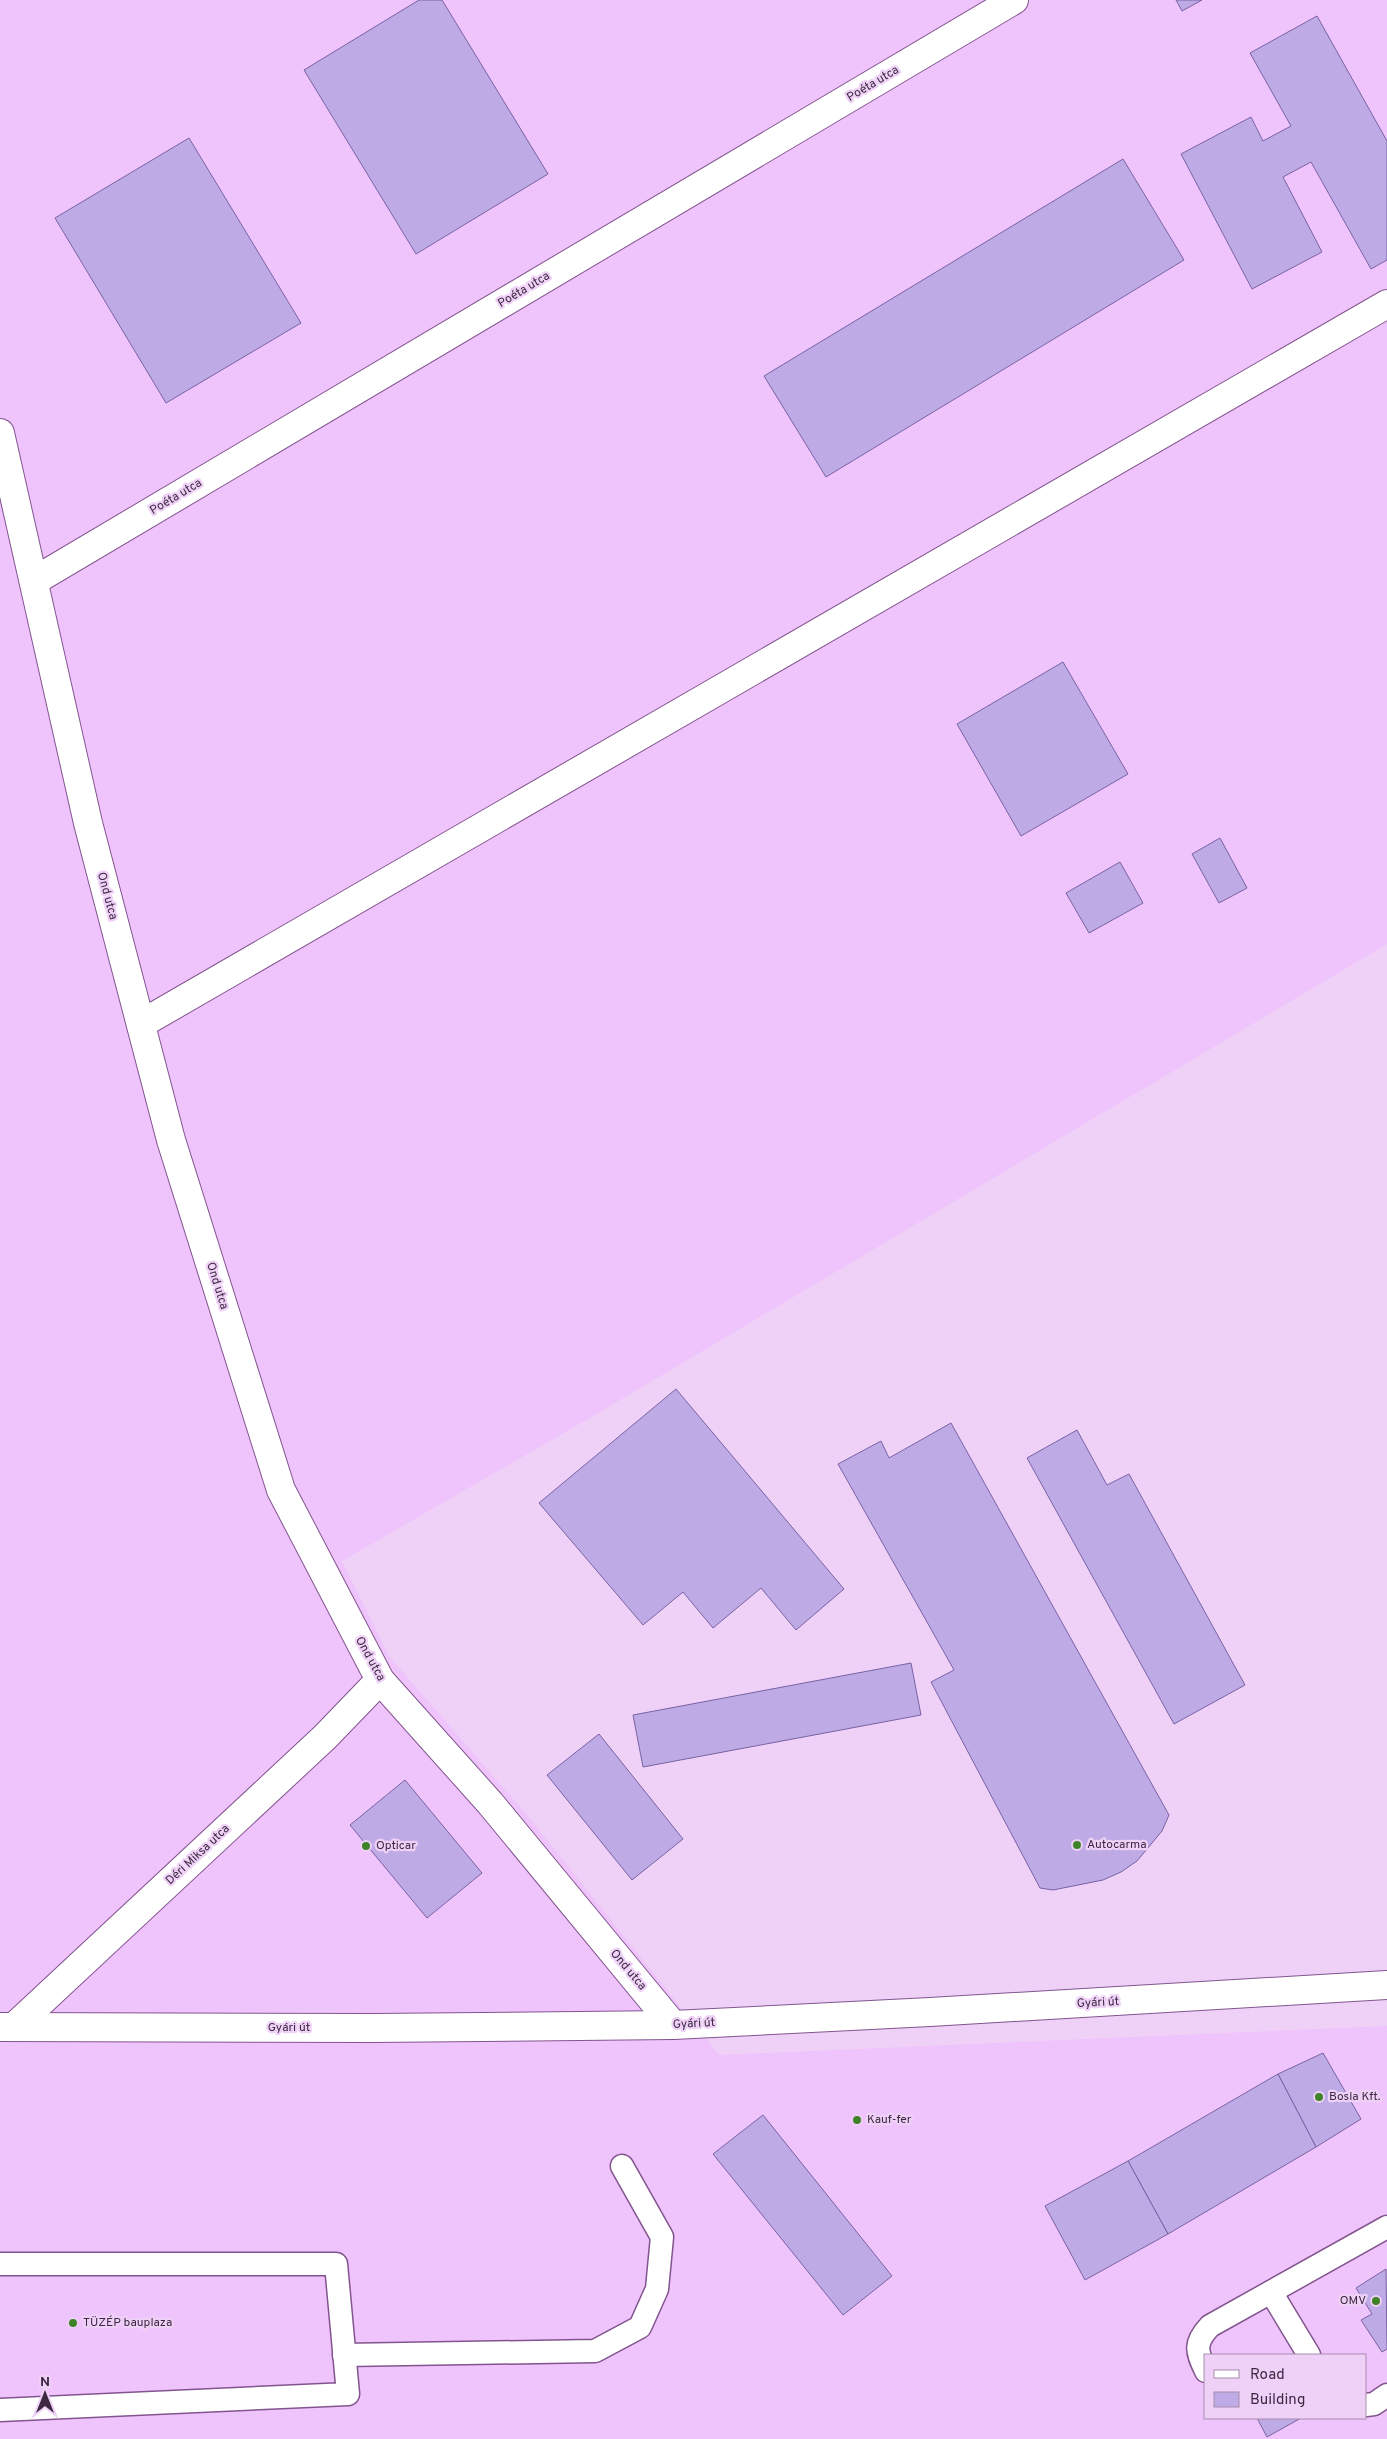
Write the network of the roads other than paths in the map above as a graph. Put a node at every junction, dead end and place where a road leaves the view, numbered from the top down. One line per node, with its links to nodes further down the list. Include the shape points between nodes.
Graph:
1 (1014, 0): 4 (street, Poéta utca)
2 (1387, 304): 5 (street)
3 (0, 433): 4 (street, Ond utca)
4 (34, 581): 5 (street, Ond utca, via 88,823)
5 (141, 1024): 6 (street, Ond utca, via 171,1140 281,1490)
6 (380, 1680): 8 (street, Ond utca, via 490,1803); 9 (street, Déri Miksa utca, via 325,1737)
7 (1387, 1985): 8 (street, Gyári út)
8 (673, 2025): 9 (street, Gyári út)
9 (7, 2027)
10 (622, 2166): 15 (lane, via 662,2237 657,2289 640,2327 596,2351)
11 (1387, 2227): 13 (lane)
12 (0, 2264): 15 (lane, via 336,2264)
13 (1271, 2292): 14 (lane); 16 (lane, via 1210,2326 1199,2338 1198,2354)
14 (1308, 2354)
15 (344, 2355): 19 (lane, via 348,2394)
16 (1204, 2368)
17 (1387, 2396): 18 (lane)
18 (1367, 2405)
19 (0, 2410)

